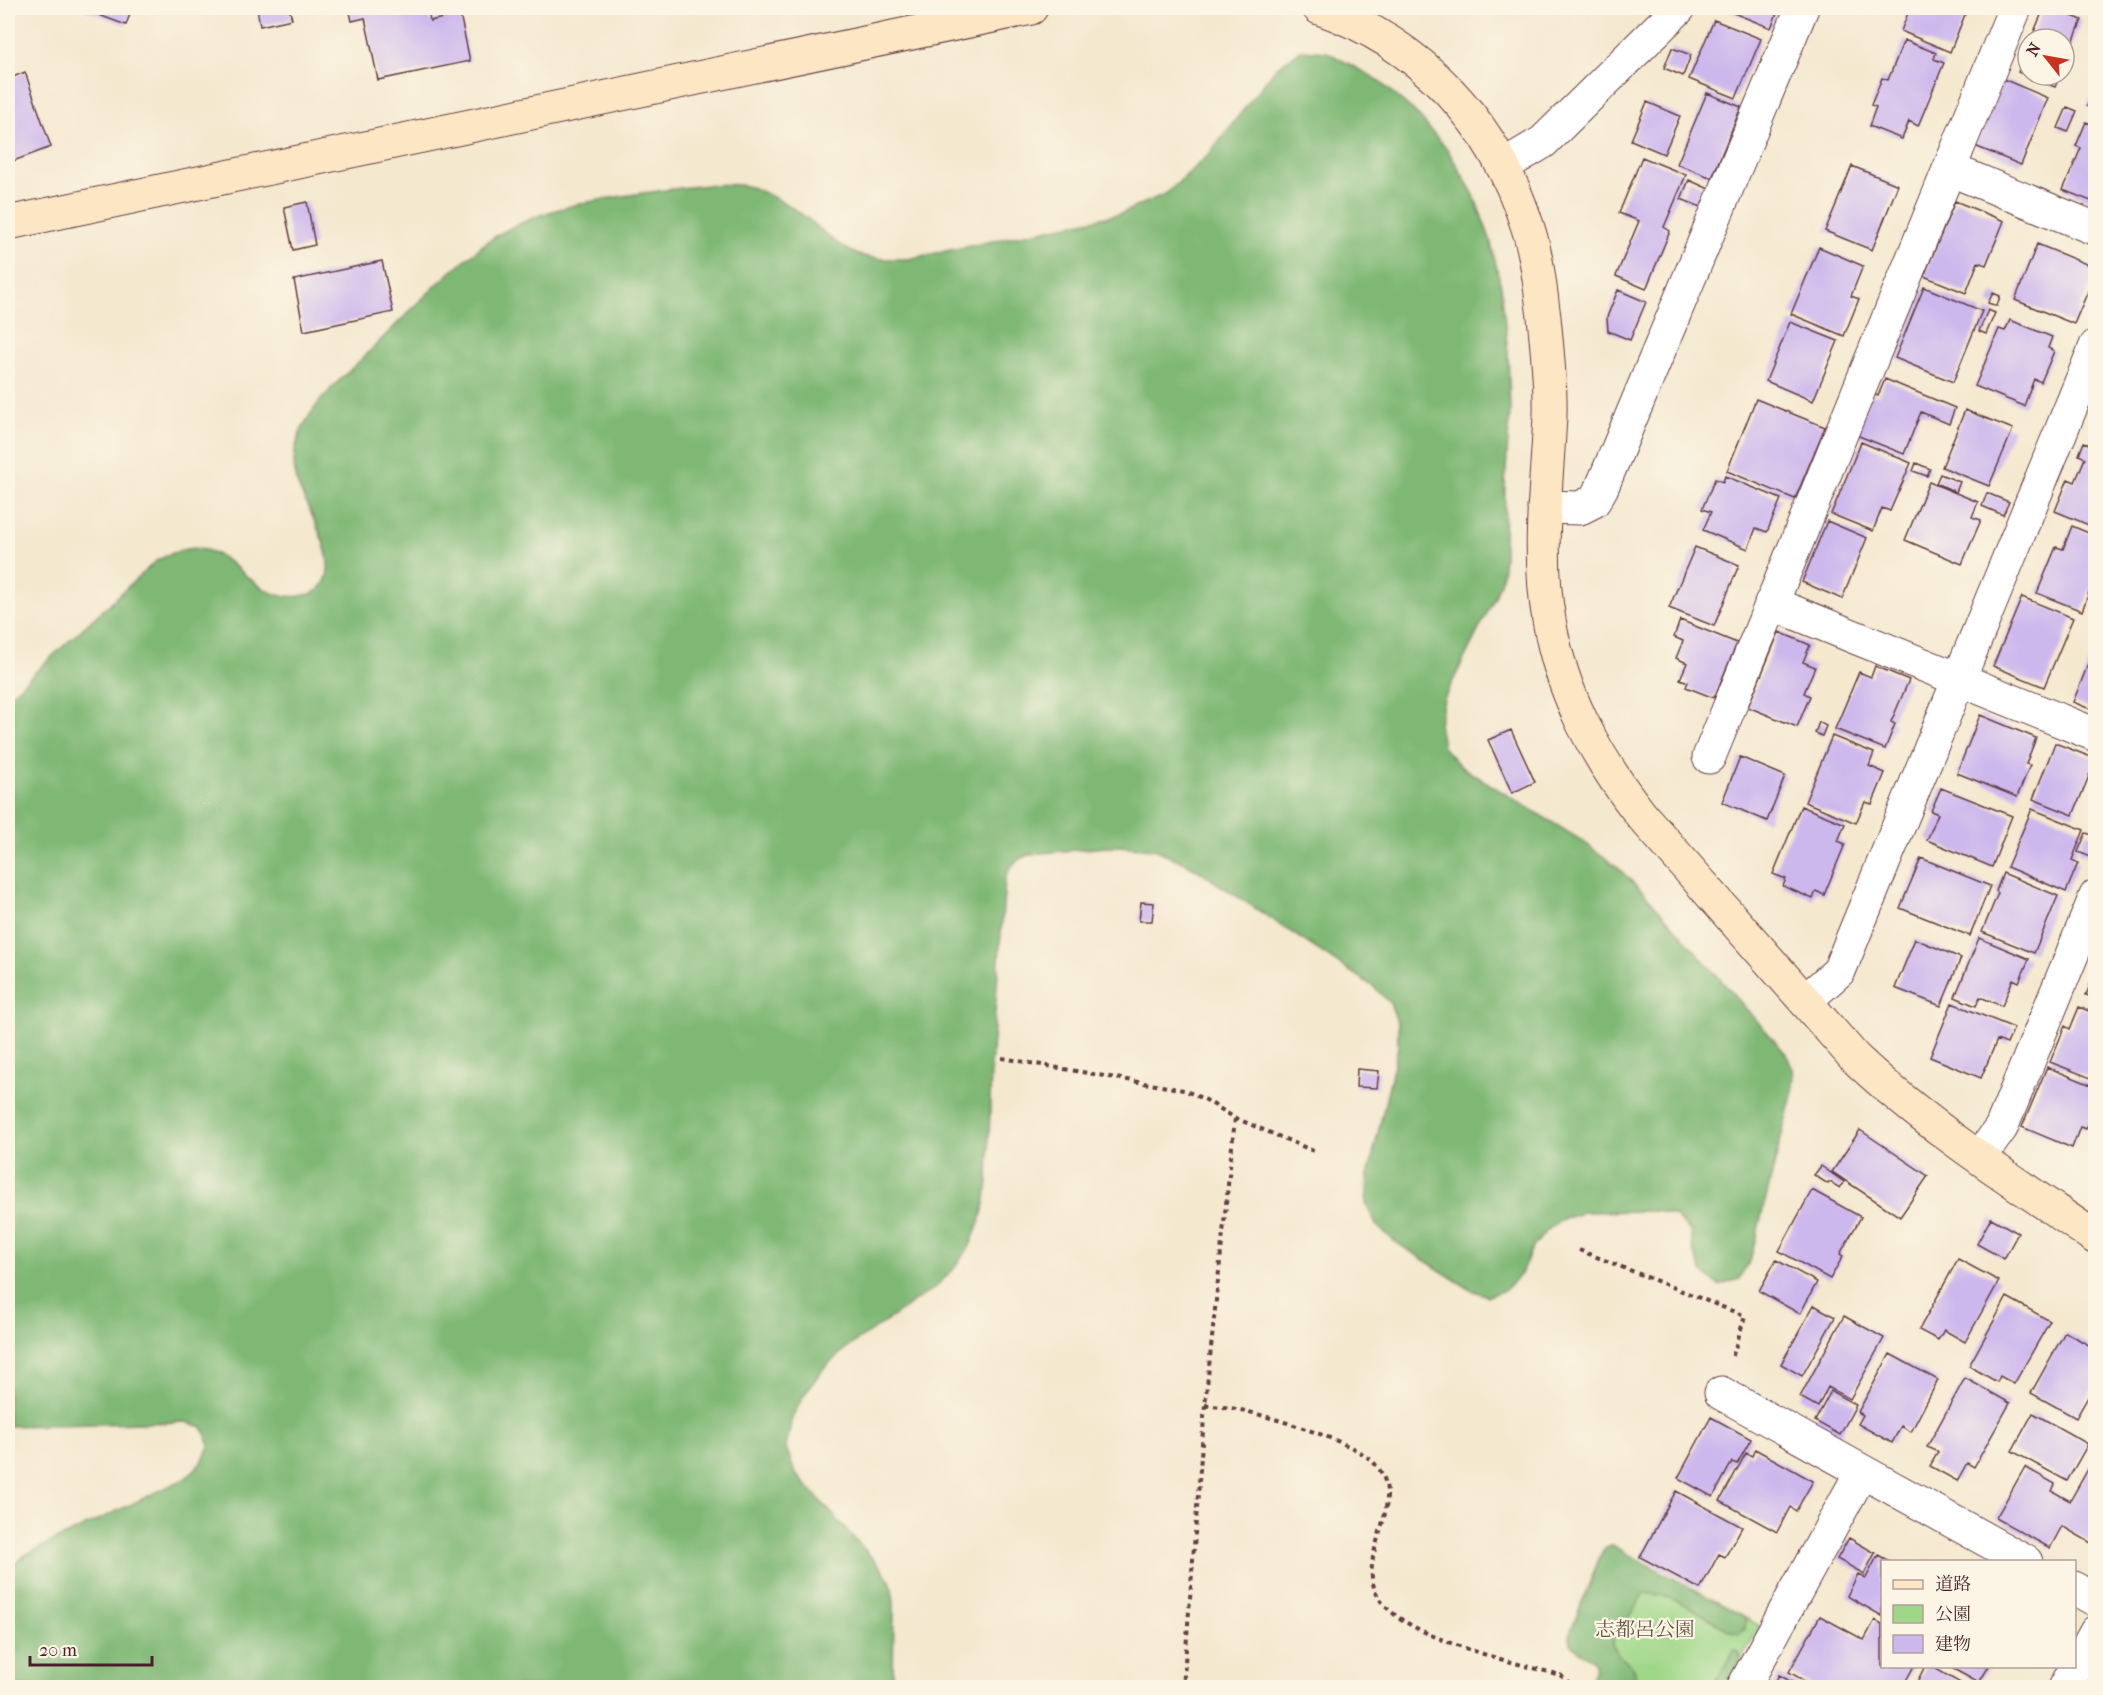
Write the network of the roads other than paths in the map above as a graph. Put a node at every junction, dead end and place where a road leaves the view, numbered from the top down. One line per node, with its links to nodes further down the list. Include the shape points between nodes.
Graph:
1 (1031, 8): 8 (street)
2 (1319, 8): 6 (street, via 1347,18 1397,46 1442,82 1479,126)
3 (1679, 8): 6 (street, via 1543,142)
4 (1802, 8): 11 (street, via 1602,487 1594,501 1580,508)
5 (2015, 8): 7 (street)
6 (1503, 166): 11 (street, via 1528,227 1539,280 1550,413)
7 (1949, 169): 9 (street); 12 (street)
8 (8, 223)
9 (2096, 229)
10 (2096, 346): 13 (street)
11 (1544, 507): 17 (street, via 1544,575 1549,619 1558,662 1592,744 1642,816)
12 (1771, 603): 13 (street); 15 (street)
13 (1959, 679): 14 (street); 17 (street, via 1839,971)
14 (2096, 735)
15 (1709, 757)
16 (2096, 896): 18 (street, via 2001,1128)
17 (1805, 1001): 18 (street, via 1893,1094)
18 (1980, 1157): 19 (street)
19 (2096, 1239)
20 (1721, 1394): 21 (street)
21 (1862, 1471): 22 (street); 26 (street)
22 (2022, 1560)
23 (2076, 1589): 24 (street)
24 (2096, 1600)
25 (2096, 1632): 27 (street)
26 (1743, 1688)
27 (2065, 1688)

